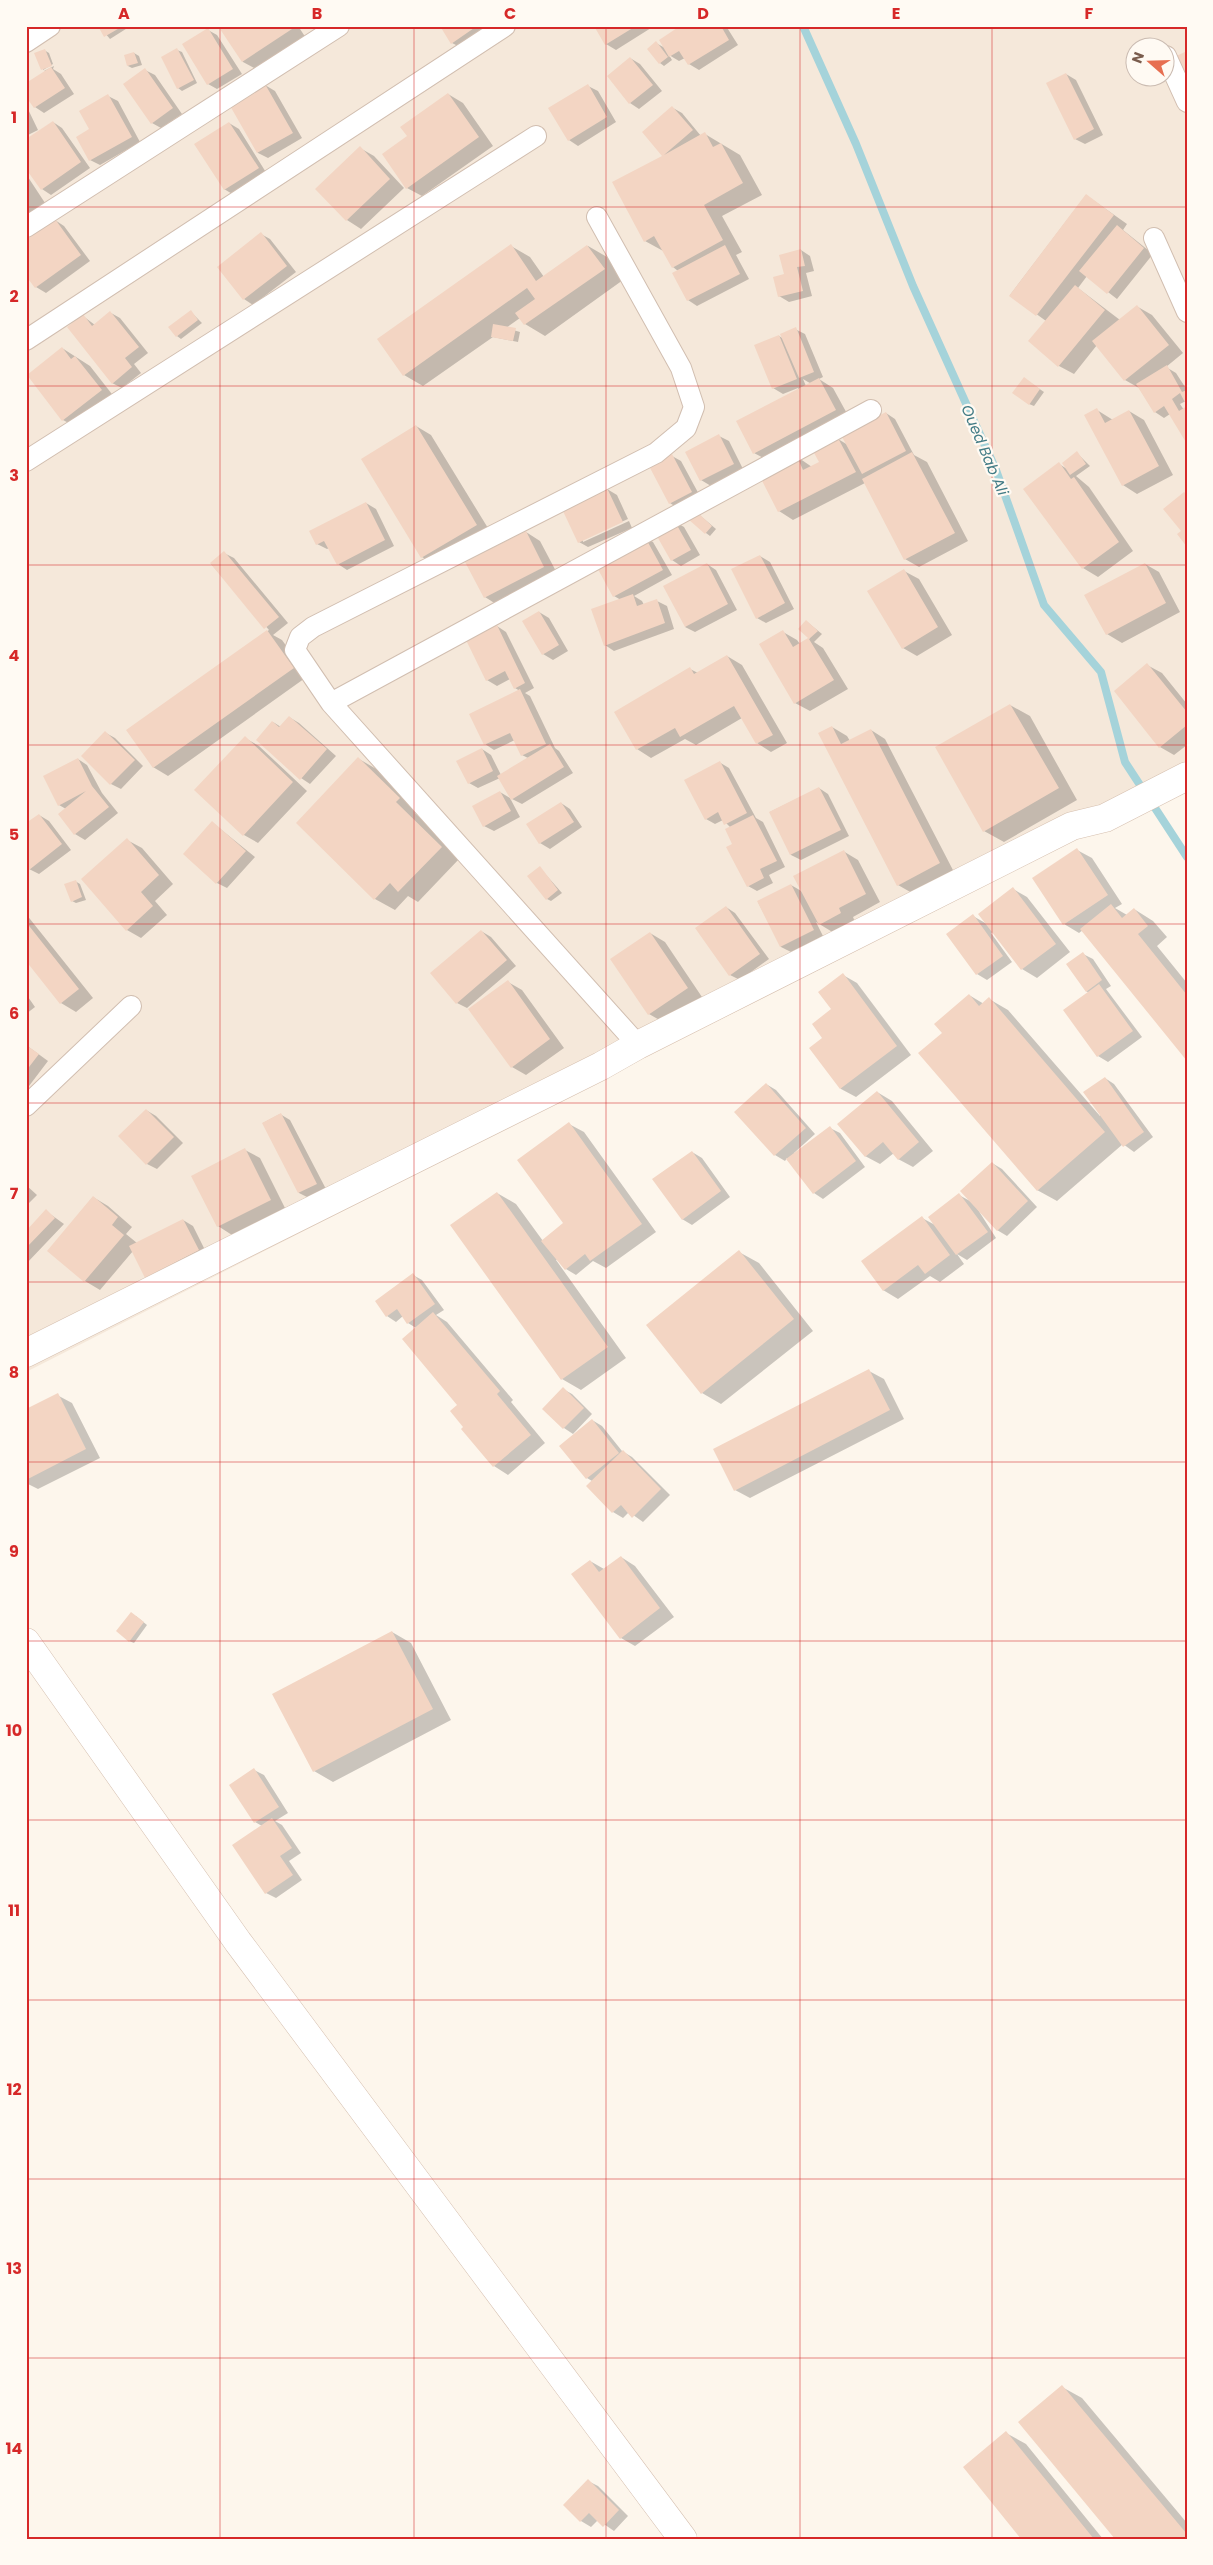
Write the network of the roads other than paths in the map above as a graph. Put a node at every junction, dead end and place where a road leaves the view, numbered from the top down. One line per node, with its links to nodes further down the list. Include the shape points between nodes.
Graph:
1 (50, 26): 4 (street)
2 (339, 26): 9 (street)
3 (505, 26): 12 (street)
4 (26, 42)
5 (1176, 78): 6 (street)
6 (1187, 102)
7 (536, 136): 14 (street)
8 (597, 216): 15 (street, via 681,368 694,407 686,428 656,453 313,627 300,638 295,650)
9 (26, 227)
10 (1154, 238): 11 (street)
11 (1187, 312)
12 (26, 340)
13 (871, 410): 15 (street)
14 (26, 461)
15 (331, 703): 18 (street)
16 (1187, 776): 18 (street, via 1105,818 1072,826)
17 (131, 1006): 19 (street)
18 (638, 1045): 20 (street, via 602,1066)
19 (26, 1106)
20 (26, 1353)
21 (26, 1642): 22 (street, via 238,1942)
22 (683, 2539)

